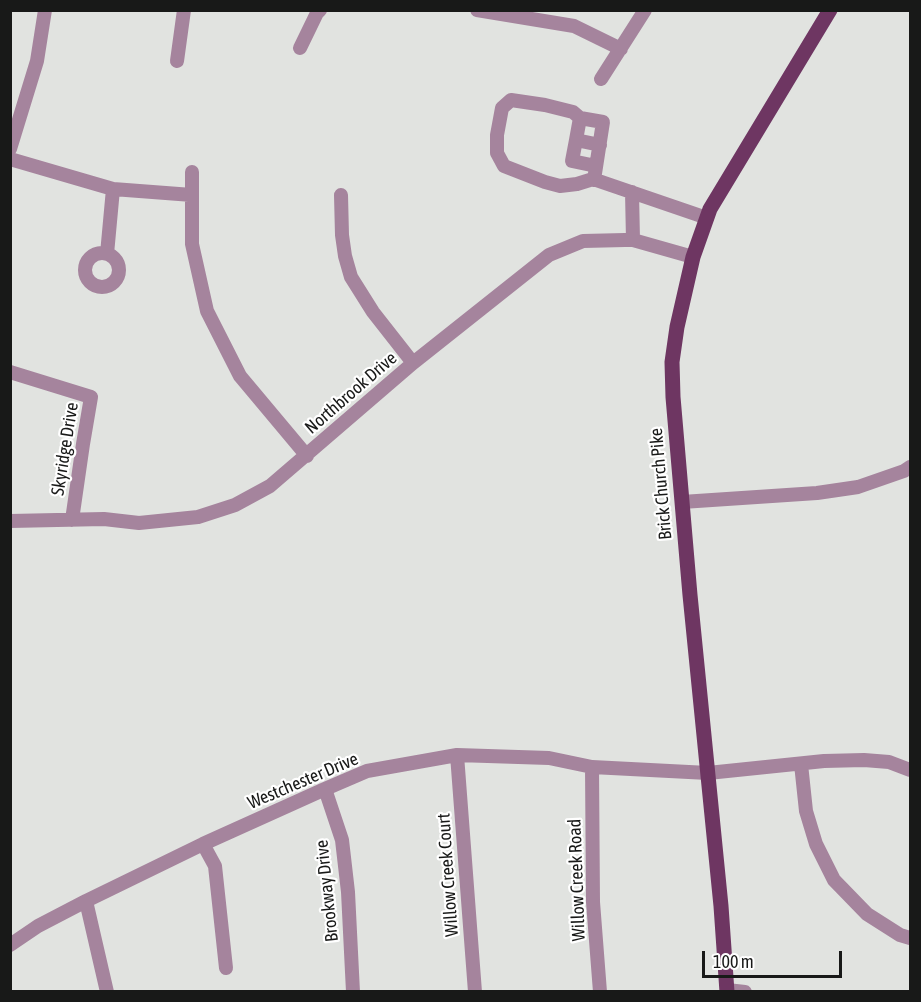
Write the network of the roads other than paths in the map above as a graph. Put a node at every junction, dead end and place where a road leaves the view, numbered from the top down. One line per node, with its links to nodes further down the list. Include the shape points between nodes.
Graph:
1 (45, 10): 15 (street, via 37,61)
2 (184, 10): 10 (street)
3 (320, 10): 8 (street)
4 (477, 10): 7 (street)
5 (645, 10): 9 (street)
6 (830, 10): 23 (main road, Brick Church Pike)
7 (522, 14): 9 (street, via 574,26)
8 (300, 48)
9 (621, 49): 11 (street)
10 (177, 62)
11 (601, 80)
12 (580, 118): 13 (street); 14 (street, via 603,122); 18 (street, via 573,112 511,100 502,108 497,153 504,166 560,186 577,184)
13 (576, 140): 14 (street); 18 (street, via 572,161)
14 (600, 144): 18 (street)
15 (10, 149)
16 (10, 159): 19 (street)
17 (192, 172): 21 (street)
18 (595, 173): 20 (street)
19 (113, 189): 21 (street); 25 (street)
20 (632, 192): 23 (street); 24 (street)
21 (192, 195): 29 (street, via 192,244 207,311 240,376)
22 (341, 195): 27 (street, via 342,234 351,277)
23 (707, 218): 26 (main road, Brick Church Pike)
24 (633, 240): 26 (street, Northbrook Drive); 27 (street, Northbrook Drive, via 583,241 549,255)
25 (107, 254)
26 (693, 257): 31 (main road, Brick Church Pike, via 672,362)
27 (413, 363): 29 (street, Northbrook Drive)
28 (10, 372): 32 (street, Skyridge Drive, via 91,397)
29 (307, 456): 32 (street, Northbrook Drive, via 270,486 235,505 198,517 139,523)
30 (910, 466): 31 (street, via 858,487)
31 (682, 502): 38 (main road, Brick Church Pike)
32 (72, 520): 33 (street, Northbrook Drive)
33 (10, 521)
34 (457, 755): 36 (street, Westchester Drive, via 549,758); 39 (street, Westchester Drive, via 368,771); 48 (street, Willow Creek Court)
35 (801, 764): 37 (street, Westchester Drive, via 864,760 889,762); 38 (street, Westchester Drive); 42 (street, via 806,811 816,844 834,880 867,914)
36 (592, 767): 38 (street, Westchester Drive); 49 (street, Willow Creek Road, via 593,902)
37 (910, 770)
38 (708, 773): 45 (main road, Brick Church Pike)
39 (325, 789): 40 (street, Westchester Drive); 47 (street, Brookway Drive, via 342,840)
40 (203, 844): 41 (street, Westchester Drive); 44 (street, via 215,866)
41 (86, 901): 43 (street, Westchester Drive); 46 (street)
42 (910, 938)
43 (10, 945)
44 (226, 968)
45 (727, 991): 50 (street)
46 (106, 992)
47 (353, 992)
48 (475, 992)
49 (600, 992)
50 (745, 992)

